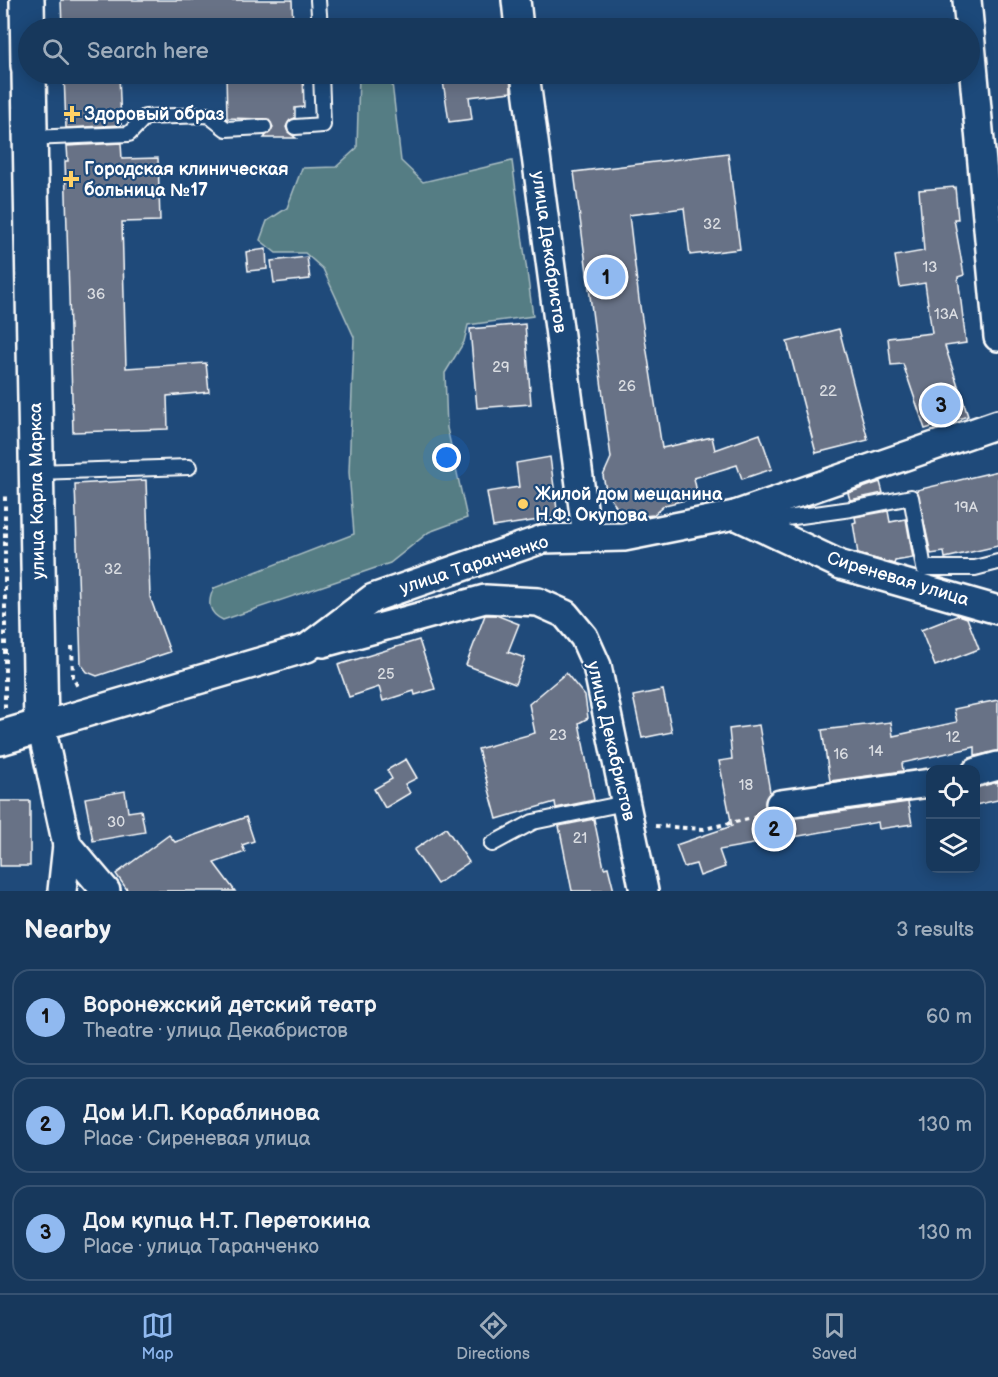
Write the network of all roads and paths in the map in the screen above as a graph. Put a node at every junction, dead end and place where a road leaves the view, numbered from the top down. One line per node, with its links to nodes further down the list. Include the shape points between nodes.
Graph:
1 (27, 0): 5 (street)
2 (318, 0): 6 (lane)
3 (516, 0): 7 (street)
4 (967, 0): 8 (street)
5 (27, 18)
6 (319, 18)
7 (518, 18)
8 (969, 18)
9 (29, 84): 15 (street, улица Карла Маркса)
10 (321, 84): 14 (lane, via 323,125)
11 (526, 84): 21 (street, улица Декабристов)
12 (975, 84): 16 (street)
13 (264, 127): 15 (lane, via 226,129 208,115 145,117 129,134)
14 (296, 127)
15 (30, 138): 19 (street, улица Карла Маркса)
16 (998, 337)
17 (998, 424): 20 (street, улица Таранченко)
18 (189, 467): 19 (lane)
19 (36, 472): 25 (street, улица Карла Маркса)
20 (744, 519): 21 (street, улица Таранченко, via 624,537); 22 (lane, via 851,509 911,498 924,568 975,568); 23 (street, Сиреневая улица, via 841,565)
21 (587, 537): 24 (street, улица Таранченко, via 543,539 373,598)
22 (998, 562)
23 (998, 610)
24 (307, 648): 25 (street, улица Таранченко); 30 (street, улица Декабристов, via 485,599 538,602 565,614 584,637 597,666)
25 (40, 726): 26 (street, улица Таранченко); 34 (street, улица Карла Маркса)
26 (0, 738)
27 (998, 766): 28 (street)
28 (980, 771)
29 (926, 784): 31 (street)
30 (625, 803): 33 (lane, via 533,822); 37 (street, улица Декабристов)
31 (780, 804): 32 (path, via 771,814 704,829)
32 (649, 826)
33 (492, 844)
34 (67, 845): 35 (street); 36 (street, улица Карла Маркса)
35 (62, 891)
36 (106, 891)
37 (644, 891)

